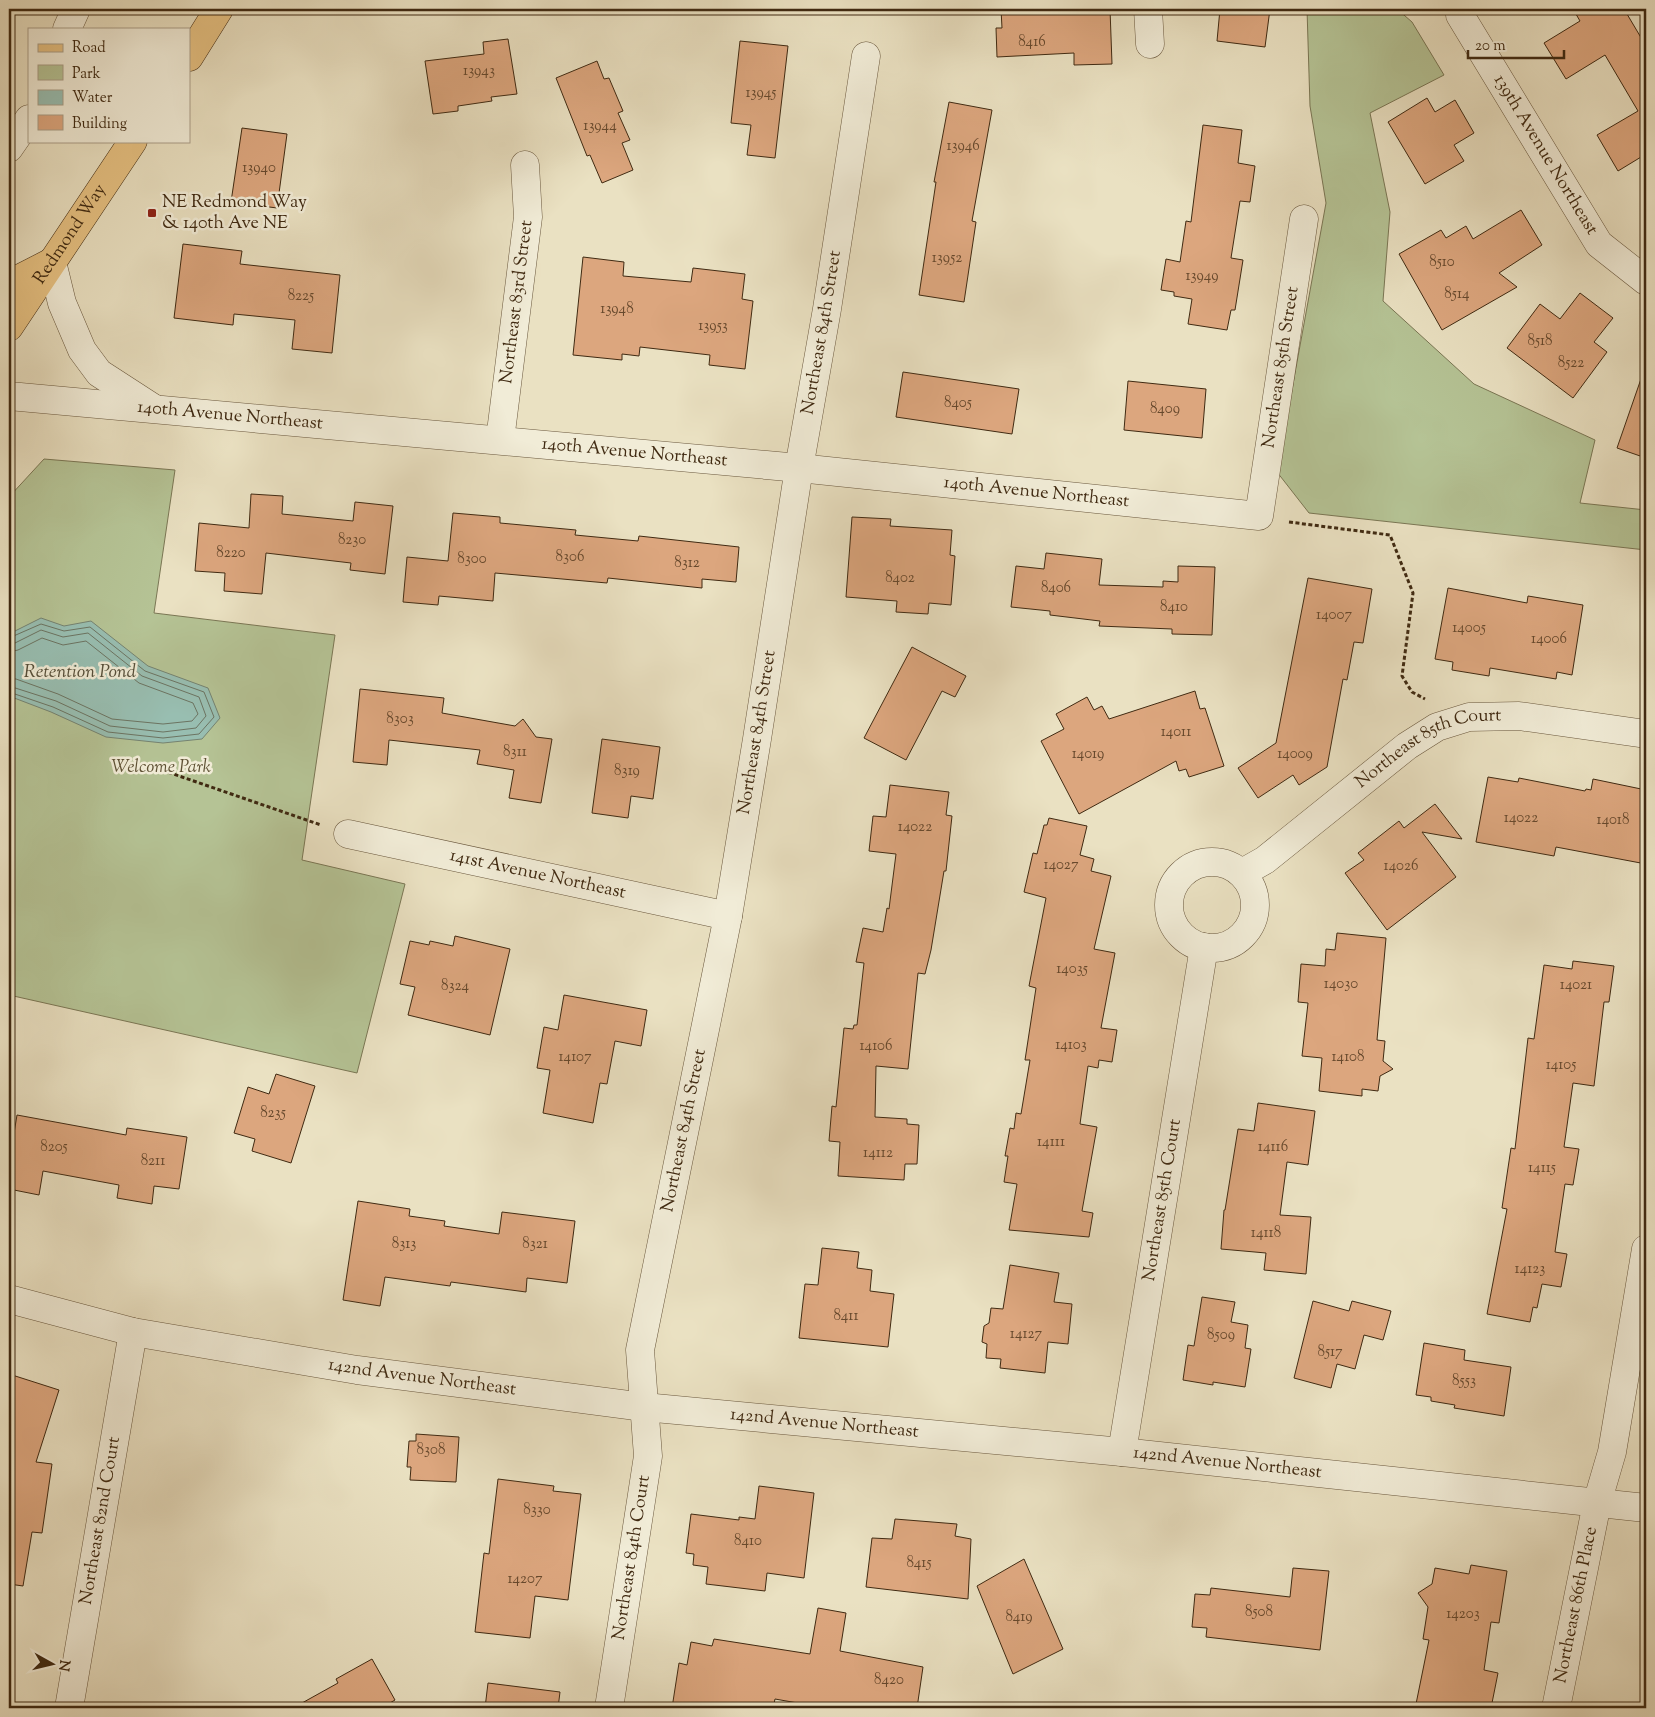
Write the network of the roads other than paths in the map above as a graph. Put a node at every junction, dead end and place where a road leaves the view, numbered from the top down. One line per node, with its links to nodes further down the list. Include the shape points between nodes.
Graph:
1 (76, 9): 5 (street)
2 (219, 9): 7 (main road)
3 (1148, 9): 6 (street)
4 (1456, 11): 15 (street, 139th Avenue Northeast, via 1599,244)
5 (67, 28)
6 (1150, 44)
7 (190, 55)
8 (866, 56): 21 (street, Northeast 84th Street)
9 (28, 120): 11 (street)
10 (132, 142): 14 (main road, Redmond Way)
11 (9, 148)
12 (525, 165): 20 (street, Northeast 83rd Street, via 528,217)
13 (1304, 218): 22 (street, Northeast 85th Street)
14 (52, 262): 16 (main road); 17 (main road, Redmond Way); 19 (street, via 62,303 82,350 100,373)
15 (1646, 281)
16 (9, 284)
17 (9, 327)
18 (9, 396): 19 (street, 140th Avenue Northeast)
19 (157, 410): 20 (street, 140th Avenue Northeast)
20 (500, 440): 21 (street, 140th Avenue Northeast)
21 (799, 468): 22 (street, 140th Avenue Northeast); 26 (street, Northeast 84th Street)
22 (1259, 516)
23 (1646, 734): 25 (street, Northeast 85th Court, via 1519,716 1469,717 1437,727 1407,746 1265,860)
24 (348, 834): 26 (street, 141st Avenue Northeast)
25 (1242, 873): 27 (street, via 1251,884 1255,897 1251,924 1232,944 1219,948); 27 (street, via 1218,861 1204,862 1190,867 1171,889 1171,919 1178,932 1190,942)
26 (728, 916): 31 (street, Northeast 84th Street, via 640,1350)
27 (1204, 947): 32 (street, Northeast 85th Court)
28 (1646, 1249): 33 (street, Northeast 86th Place, via 1612,1452)
29 (9, 1299): 30 (street, 142nd Avenue Northeast)
30 (133, 1332): 31 (street, 142nd Avenue Northeast, via 357,1370); 35 (street, Northeast 82nd Court)
31 (644, 1407): 32 (street, 142nd Avenue Northeast); 36 (street, Northeast 84th Court, via 648,1456)
32 (1122, 1452): 33 (street, 142nd Avenue Northeast)
33 (1597, 1503): 34 (street, 142nd Avenue Northeast); 37 (street, Northeast 86th Place)
34 (1646, 1508)
35 (69, 1708)
36 (609, 1708)
37 (1556, 1708)

